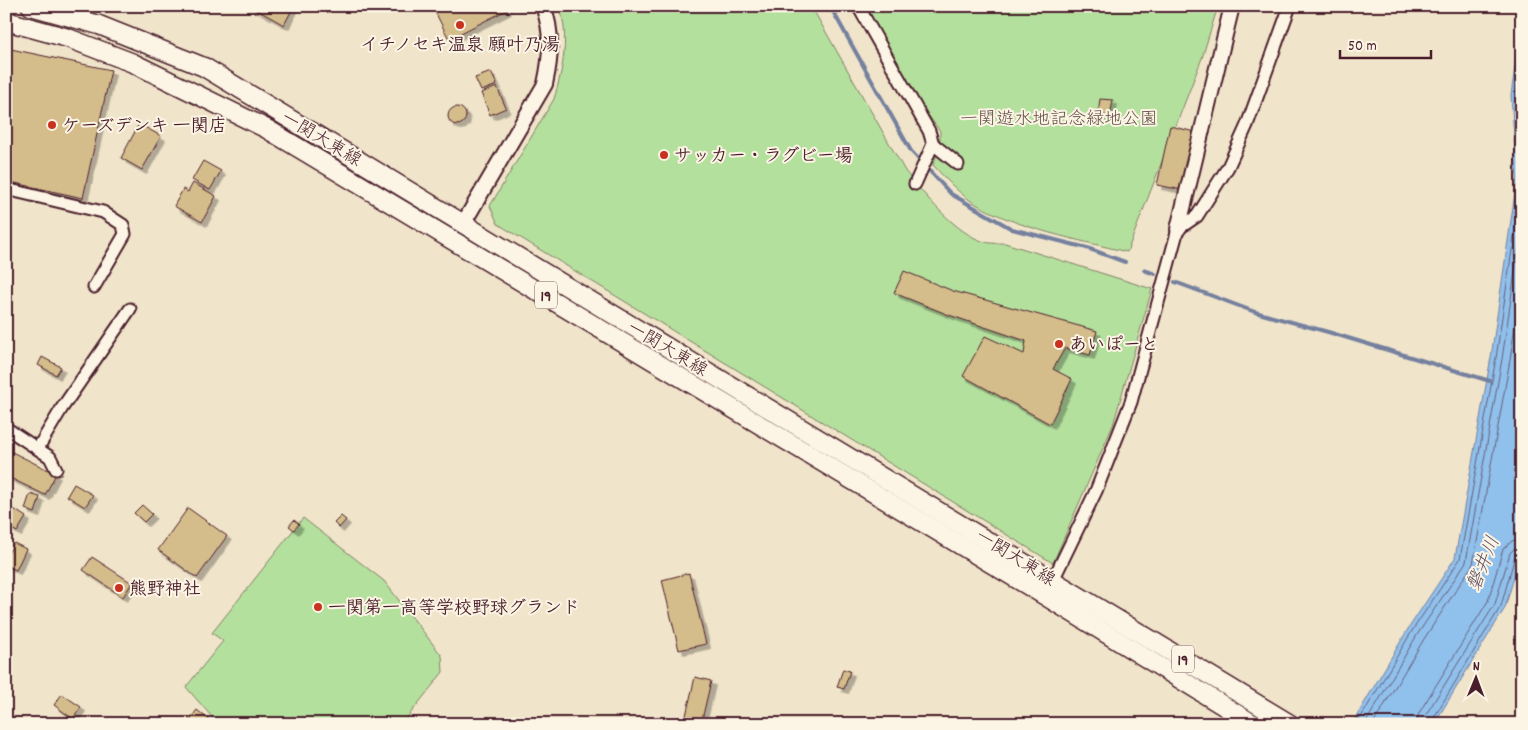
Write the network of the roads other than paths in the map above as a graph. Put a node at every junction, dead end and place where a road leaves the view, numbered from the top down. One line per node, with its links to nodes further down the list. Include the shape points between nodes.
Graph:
1 (31, 6): 11 (main road, 一関大東線 / 19, via 99,25 204,67)
2 (543, 6): 11 (street, via 549,23 550,41 545,84)
3 (858, 6): 7 (street, via 930,131)
4 (1232, 6): 12 (street)
5 (1290, 6): 12 (street, via 1247,125 1228,167 1197,216)
6 (6, 22): 19 (main road, 一関大東線 / 19, via 68,38 133,62 267,129)
7 (932, 144): 8 (street); 9 (street)
8 (958, 164)
9 (915, 184)
10 (6, 189): 13 (street, via 104,212 123,225 125,234)
11 (463, 224): 18 (main road, 一関大東線 / 19)
12 (1178, 229): 18 (street, via 1131,402 1096,492)
13 (94, 287)
14 (130, 309): 16 (street)
15 (6, 428): 16 (street)
16 (38, 448): 17 (street, via 50,458)
17 (56, 469)
18 (1053, 580): 20 (main road, 一関大東線 / 19)
19 (1252, 724)
20 (1290, 724)

